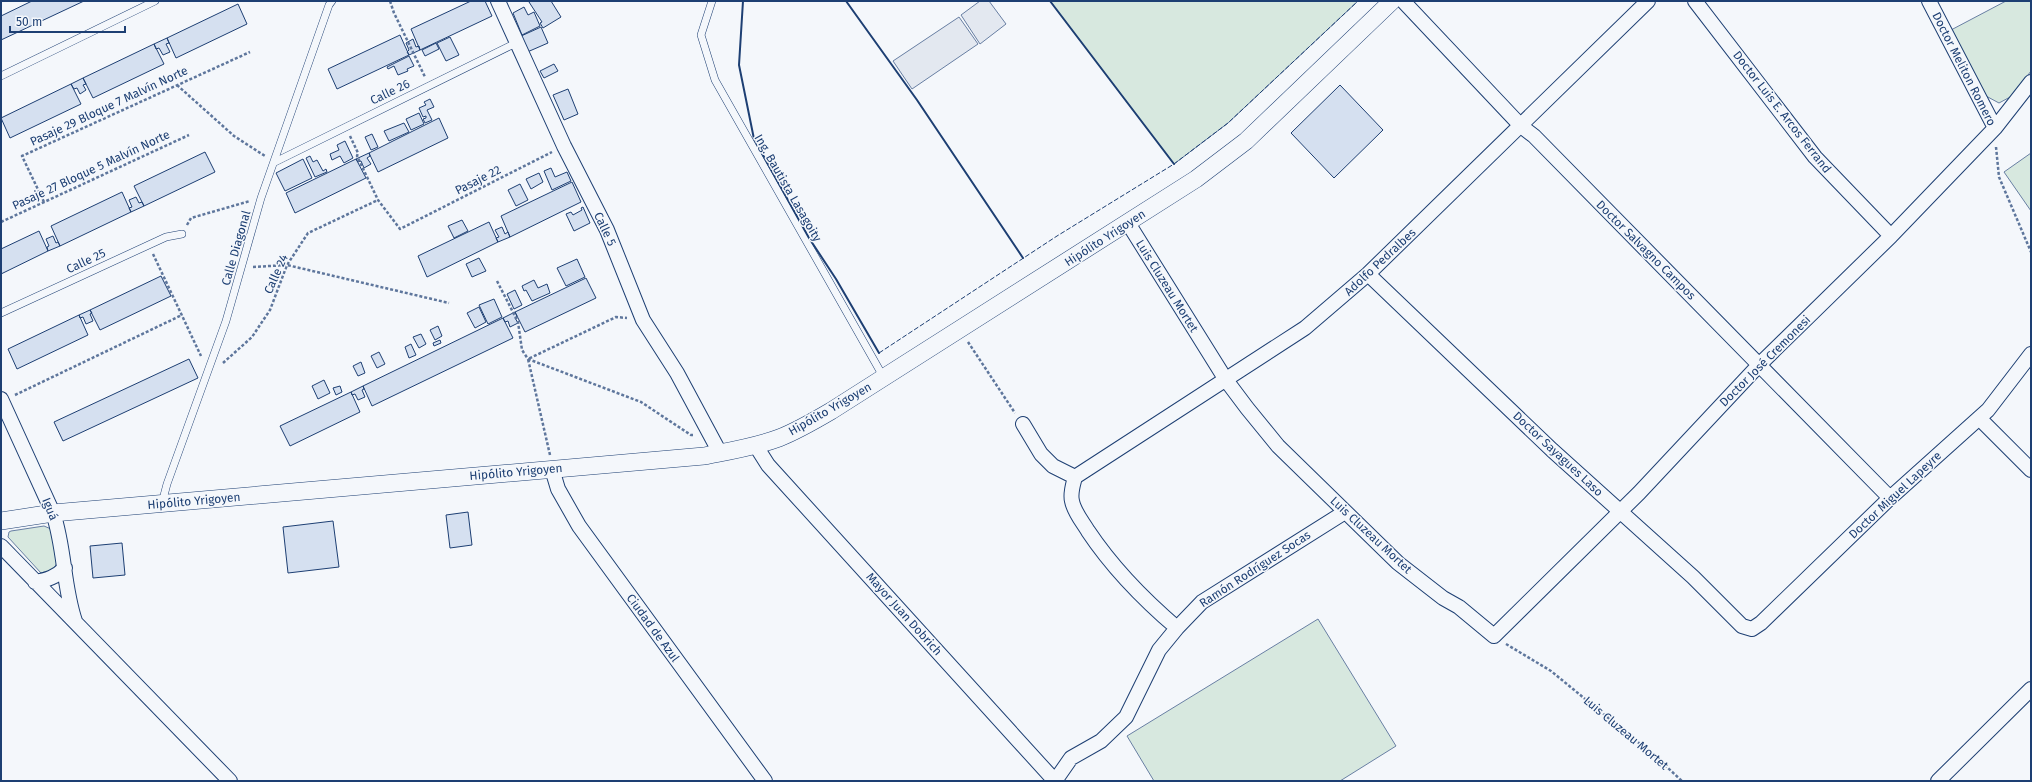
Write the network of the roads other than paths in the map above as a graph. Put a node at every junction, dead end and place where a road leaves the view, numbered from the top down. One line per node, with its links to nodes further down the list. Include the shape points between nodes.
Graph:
1 (155, 1): 11 (lane)
2 (332, 1): 15 (lane, Calle Diagonal, via 328,5)
3 (498, 1): 10 (street, Calle 5)
4 (712, 1): 23 (lane, Ing. Bautista Lasagoity, via 701,35 715,80)
5 (1392, 1): 16 (street, Hipólito Yrigoyen, via 1246,142 1196,179)
6 (1403, 1): 13 (street, Doctor Salvagno Campos)
7 (1648, 1): 13 (street, Adolfo Pedralbes)
8 (1695, 1): 18 (street, Doctor Luis E. Arcos Ferrand, via 1815,157)
9 (1929, 1): 14 (street, Doctor Meliton Romero)
10 (516, 43): 15 (lane, Calle 26); 29 (street, Calle 5, via 607,230 643,320 677,373)
11 (1, 76)
12 (2031, 82): 14 (street, Doctor José Cremonesi)
13 (1521, 126): 19 (street, Adolfo Pedralbes); 22 (street, Doctor Salvagno Campos)
14 (1995, 128): 18 (street, Doctor José Cremonesi)
15 (275, 162): 34 (lane, Calle Diagonal, via 261,198 242,267 206,377)
16 (1128, 223): 23 (street, Hipólito Yrigoyen); 24 (street, Luis Cluzeau Mortet)
17 (182, 234): 20 (lane, Calle 25, via 149,244)
18 (1891, 236): 22 (street, Doctor José Cremonesi)
19 (1368, 274): 24 (street, Adolfo Pedralbes, via 1305,328); 35 (street, Doctor Sayagues Laso, via 1552,450)
20 (1, 313)
21 (2031, 354): 26 (street, Doctor Miguel Lapeyre)
22 (1759, 365): 33 (street, Doctor Salvagno Campos); 35 (street, Doctor José Cremonesi)
23 (884, 378): 28 (street, Hipólito Yrigoyen, via 807,425)
24 (1226, 380): 32 (street, Adolfo Pedralbes); 36 (street, Luis Cluzeau Mortet, via 1278,446)
25 (2, 400): 37 (street, Iguá)
26 (1979, 418): 31 (street); 33 (street, Doctor Miguel Lapeyre)
27 (1023, 424): 32 (street, via 1041,454 1053,466)
28 (756, 446): 29 (street, Hipólito Yrigoyen); 49 (street, Mayor Juan Dobrich, via 768,465)
29 (720, 453): 30 (street, Hipólito Yrigoyen)
30 (552, 469): 34 (street, Hipólito Yrigoyen); 48 (street, Ciudad de Azul, via 558,489 579,526)
31 (2031, 470)
32 (1076, 477): 43 (street, via 1071,488 1071,500 1096,544 1137,592)
33 (1890, 498): 44 (street, Doctor Miguel Lapeyre)
34 (162, 503): 37 (street, Hipólito Yrigoyen)
35 (1620, 510): 44 (street, Doctor Sayagues Laso, via 1742,626); 45 (street, Doctor José Cremonesi)
36 (1345, 512): 43 (street, Ramón Rodríguez Socas, via 1202,602); 45 (street, Luis Cluzeau Mortet, via 1398,563)
37 (53, 513): 38 (street, Hipólito Yrigoyen); 40 (street, Iguá, via 60,532)
38 (1, 521)
39 (1, 546): 41 (street, Iguá)
40 (65, 568): 41 (street, via 49,579); 42 (street, Iguá, via 67,596)
41 (35, 582): 42 (street, Iguá)
42 (76, 625): 47 (street, Iguá)
43 (1177, 628): 49 (street, Ramón Rodríguez Socas, via 1159,650 1126,716 1101,741 1071,758)
44 (1752, 629)
45 (1494, 636)
46 (2031, 689): 50 (street)
47 (230, 781)
48 (765, 781)
49 (1055, 781)
50 (1938, 781)

